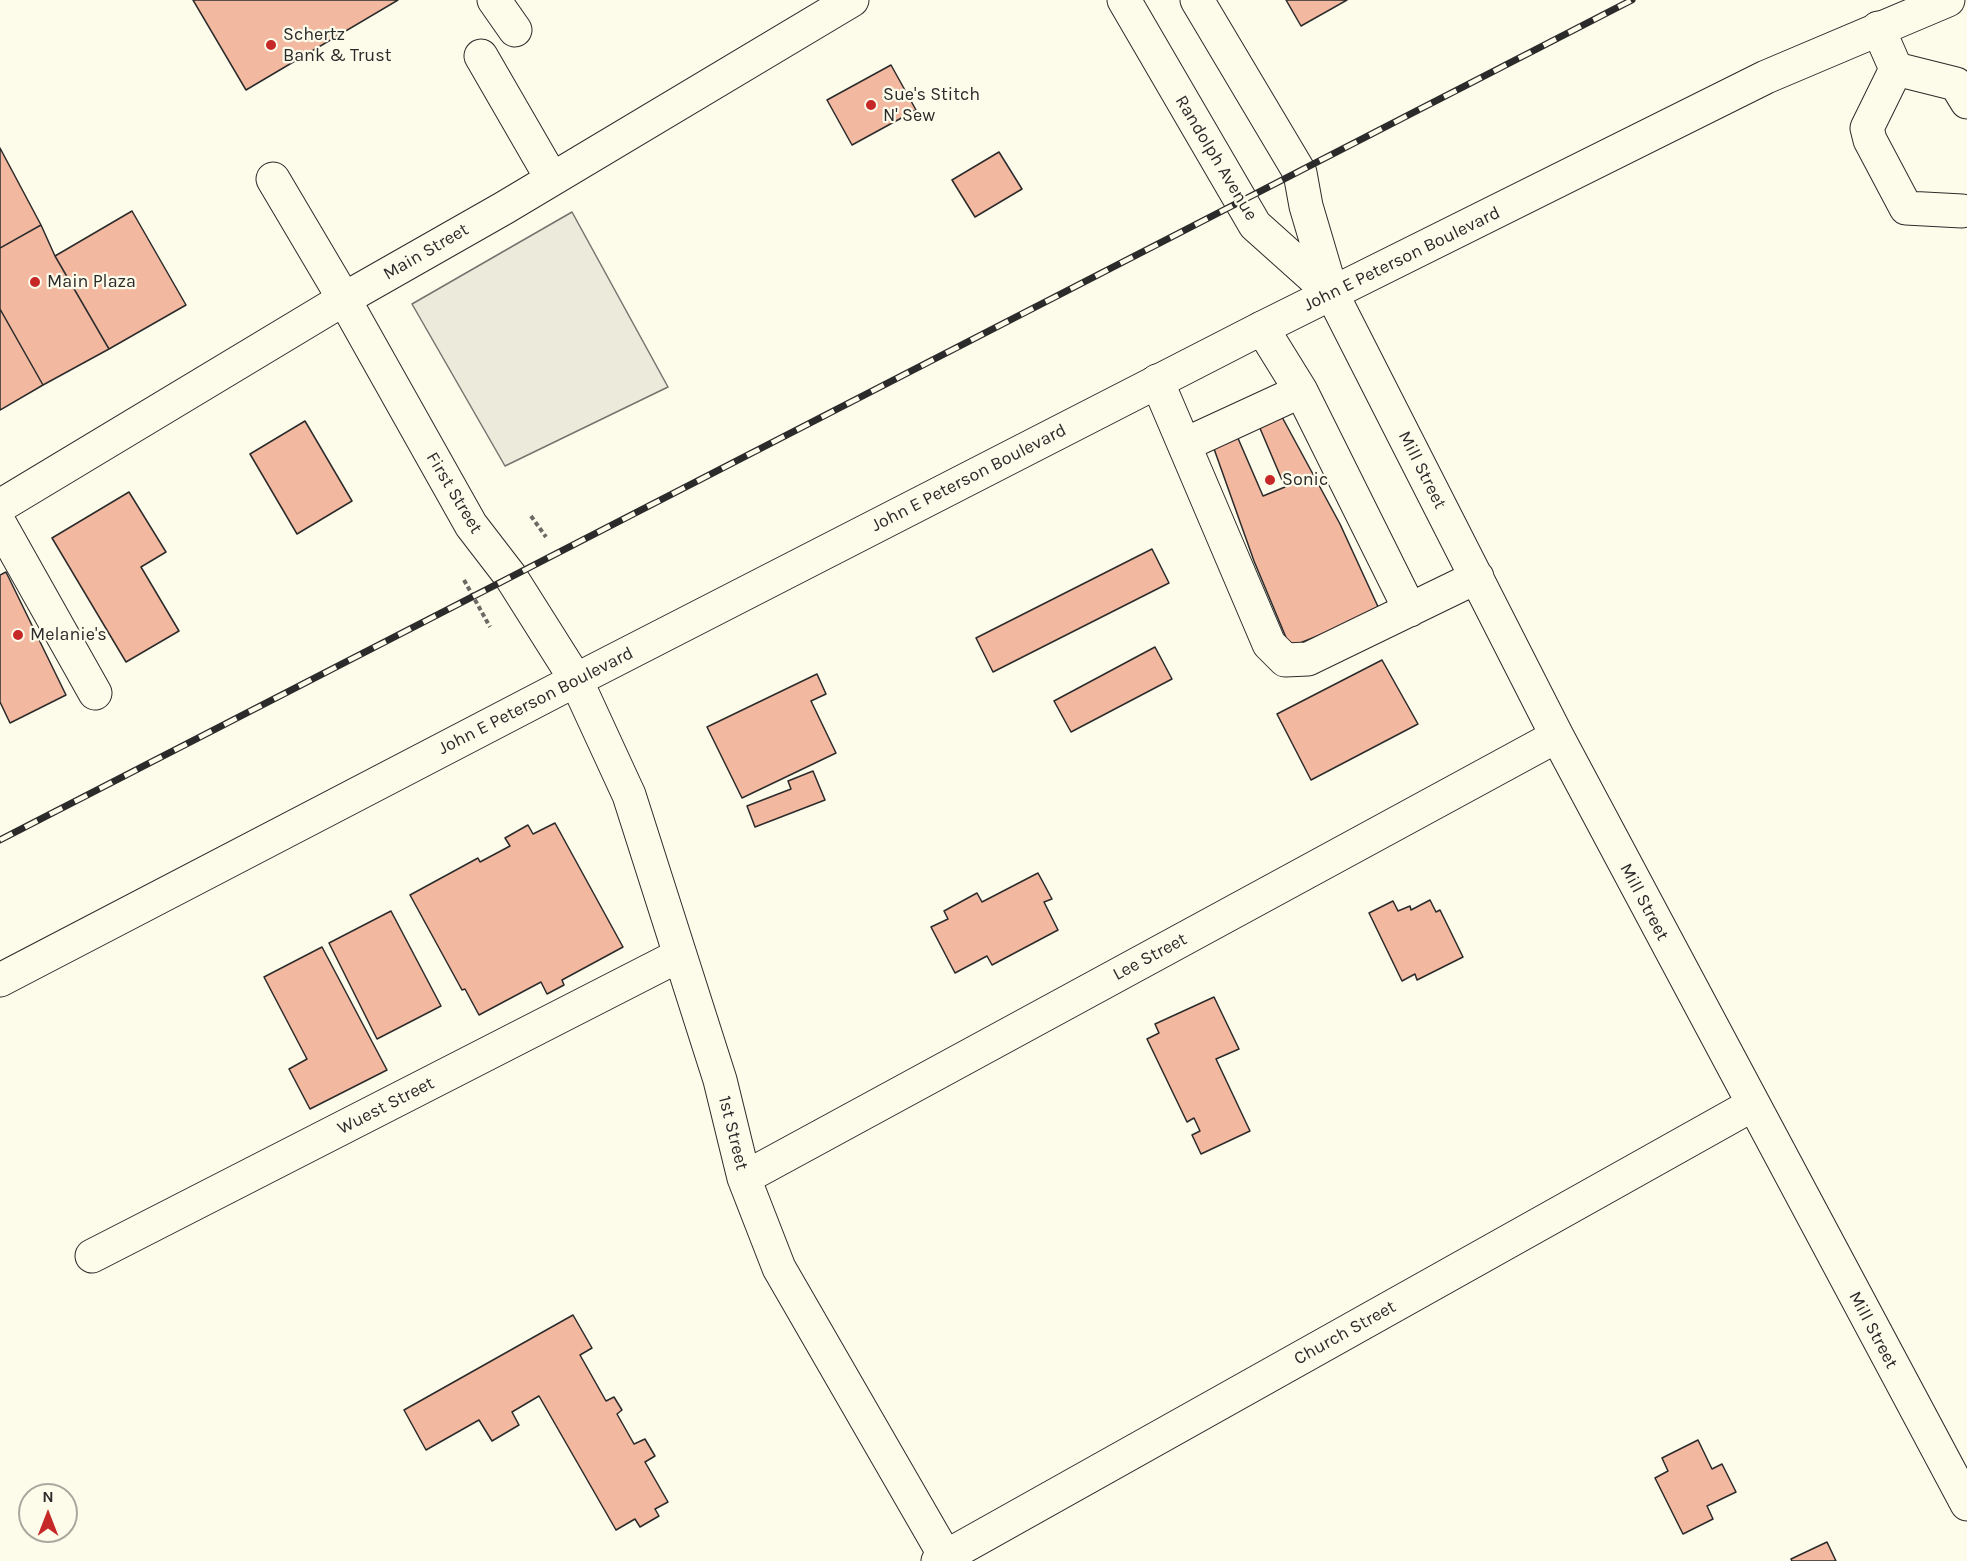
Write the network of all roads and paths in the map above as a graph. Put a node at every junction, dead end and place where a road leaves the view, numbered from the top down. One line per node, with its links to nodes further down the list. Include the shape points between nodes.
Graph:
1 (494, 0): 7 (street)
2 (852, 0): 12 (street, Main Street)
3 (1124, 0): 14 (street, Randolph Avenue, via 1255,225)
4 (1197, 0): 14 (street, via 1300,172)
5 (1948, 0): 6 (street, John E Peterson Boulevard)
6 (1878, 28): 9 (street); 14 (street, John E Peterson Boulevard, via 1766,77)
7 (515, 30)
8 (481, 56): 12 (street)
9 (1896, 69): 10 (street, via 1956,84); 13 (street, via 1867,128 1870,140 1906,208)
10 (1967, 102)
11 (273, 179): 15 (street, First Street)
12 (552, 179): 15 (street, Main Street)
13 (1965, 213)
14 (1332, 294): 16 (street, John E Peterson Boulevard); 24 (street, Mill Street)
15 (344, 299): 20 (street, Main Street); 26 (street, First Street, via 471,525 511,577)
16 (1262, 328): 17 (street, John E Peterson Boulevard); 18 (street)
17 (1157, 381): 19 (street); 26 (street, John E Peterson Boulevard)
18 (1301, 391): 19 (street); 25 (street)
19 (1185, 444): 25 (street, via 1269,644 1285,660 1308,659)
20 (0, 506)
21 (531, 516): 23 (path)
22 (0, 525): 27 (street)
23 (546, 537)
24 (1476, 577): 25 (street); 28 (street, Mill Street)
25 (1410, 610)
26 (576, 680): 29 (street, 1st Street, via 629,795); 30 (street, John E Peterson Boulevard)
27 (95, 693)
28 (1557, 736): 31 (street, Mill Street); 32 (street, Lee Street)
29 (680, 955): 32 (street, 1st Street, via 720,1080); 33 (street, Wuest Street)
30 (0, 980)
31 (1752, 1105): 34 (street, Mill Street); 35 (street, Church Street)
32 (744, 1178): 35 (street, 1st Street, via 779,1268)
33 (92, 1256)
34 (1967, 1504)
35 (944, 1560)

